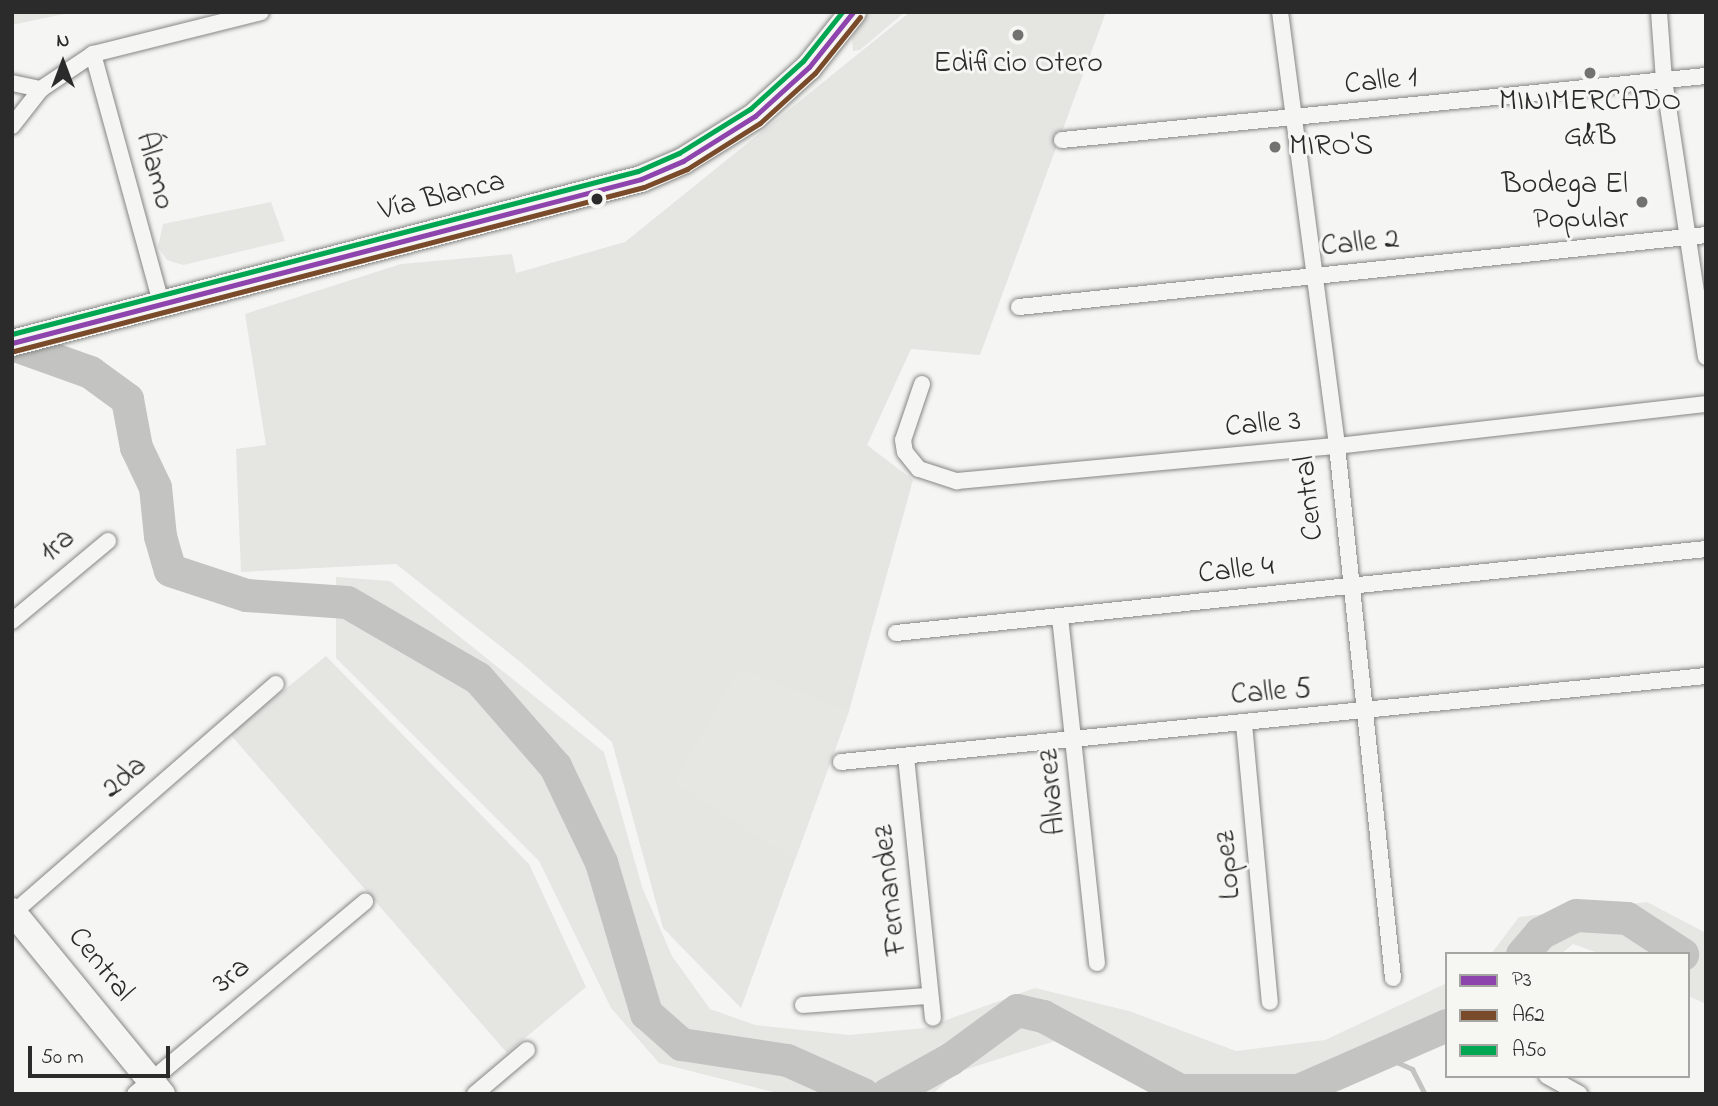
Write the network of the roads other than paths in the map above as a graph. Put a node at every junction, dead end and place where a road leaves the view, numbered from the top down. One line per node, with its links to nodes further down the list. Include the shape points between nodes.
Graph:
1 (261, 12): 5 (street)
2 (1280, 12): 10 (street, Central)
3 (1660, 12): 7 (street)
4 (847, 17): 15 (main road, Vía Blanca, via 809,67 755,116 683,161 641,179)
5 (93, 54): 9 (street); 15 (street, Álamo)
6 (1706, 76): 7 (street, Calle 1)
7 (1664, 80): 10 (street, Calle 1); 13 (street)
8 (12, 83): 9 (street)
9 (41, 89): 11 (street)
10 (1291, 120): 12 (street, Calle 1); 14 (street, Central)
11 (12, 126)
12 (1062, 139)
13 (1698, 235): 14 (street, Calle 2); 18 (street)
14 (1317, 277): 16 (street, Calle 2); 21 (street, Central)
15 (161, 303): 17 (main road, Vía Blanca)
16 (1019, 307)
17 (12, 343)
18 (1706, 357)
19 (922, 384): 21 (street, Calle 3, via 903,440 905,452 919,469 957,481)
20 (1706, 404): 21 (street, Calle 3)
21 (1337, 446): 24 (street, Central)
22 (108, 541): 26 (street, 1ra)
23 (1706, 549): 24 (street, Calle 4)
24 (1353, 588): 25 (street, Calle 4); 30 (street, Central)
25 (1060, 617): 27 (street, Calle 4); 32 (street, Alvarez)
26 (12, 621)
27 (896, 633)
28 (1706, 676): 30 (street, Calle 5)
29 (276, 684): 36 (street, 2da)
30 (1368, 712): 31 (street, Calle 5); 38 (street, Central)
31 (1244, 724): 32 (street, Calle 5); 40 (street, Lopez)
32 (1076, 741): 33 (street, Calle 5); 37 (street, Alvarez)
33 (906, 757): 34 (street, Calle 5); 39 (street, Fernandez)
34 (841, 762)
35 (365, 902): 45 (street, 3ra)
36 (13, 913): 45 (main road, Central)
37 (1097, 962)
38 (1393, 978)
39 (930, 996): 41 (street); 42 (street, Fernandez)
40 (1270, 1002)
41 (803, 1005)
42 (933, 1018)
43 (527, 1050): 46 (street)
44 (1550, 1078): 47 (street)
45 (149, 1089)
46 (475, 1094)
47 (1578, 1094)

